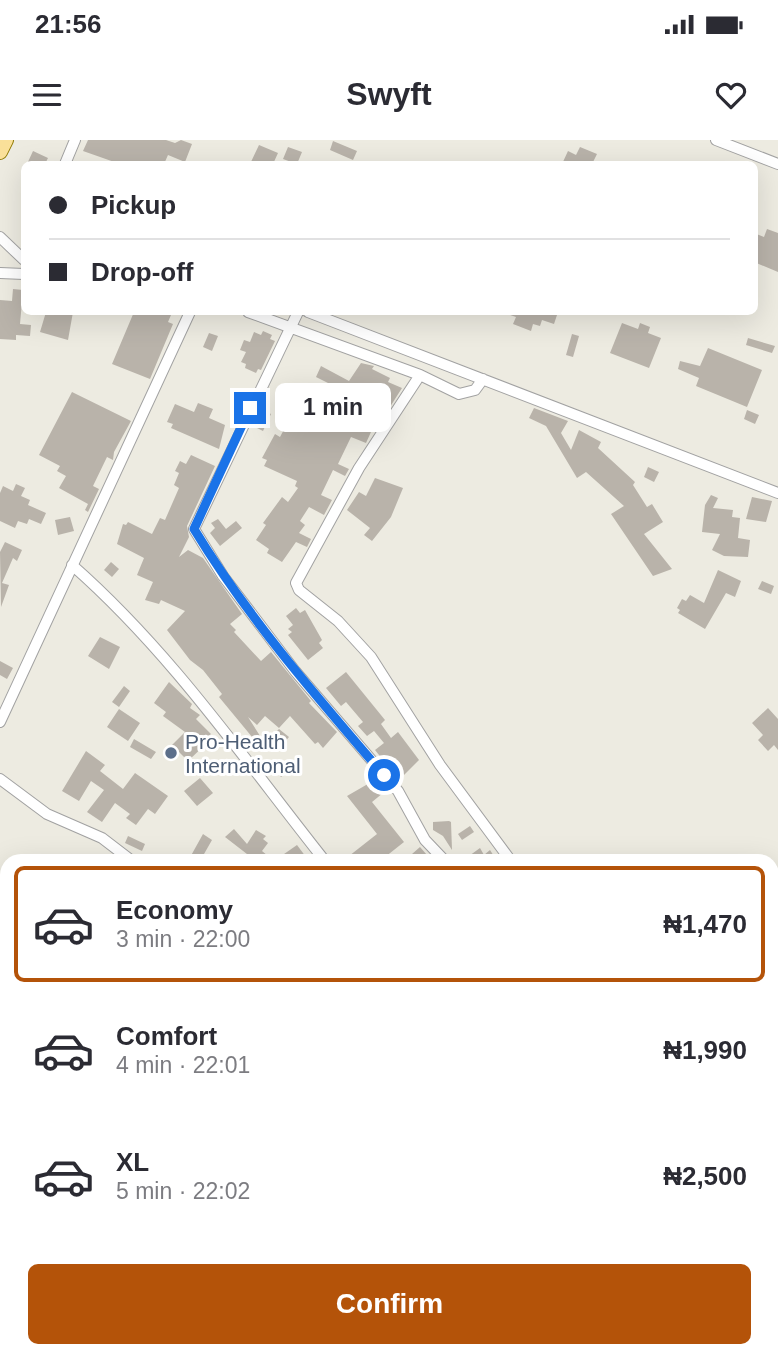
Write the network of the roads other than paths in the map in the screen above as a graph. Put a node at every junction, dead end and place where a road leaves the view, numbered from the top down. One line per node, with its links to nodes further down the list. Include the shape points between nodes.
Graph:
1 (6, 140): 4 (main road)
2 (75, 140): 5 (street)
3 (716, 140): 6 (street)
4 (0, 152)
5 (66, 161)
6 (778, 164)
7 (0, 237): 8 (street)
8 (21, 257)
9 (0, 273): 10 (street)
10 (21, 274)
11 (189, 315): 19 (street)
12 (256, 315): 15 (street)
13 (297, 315): 15 (street)
14 (316, 315): 17 (street)
15 (292, 329): 16 (street); 24 (street, via 260,386 194,529 223,576 295,671 398,791 425,840)
16 (420, 374): 17 (street, via 459,394 475,390); 25 (street, via 359,468 296,583 371,657 440,765)
17 (483, 379): 18 (street)
18 (778, 494)
19 (72, 565): 20 (street); 23 (street, via 156,647)
20 (0, 722)
21 (0, 779): 22 (street, via 47,814 102,838)
22 (123, 854)
23 (319, 854)
24 (438, 854)
25 (506, 854)

